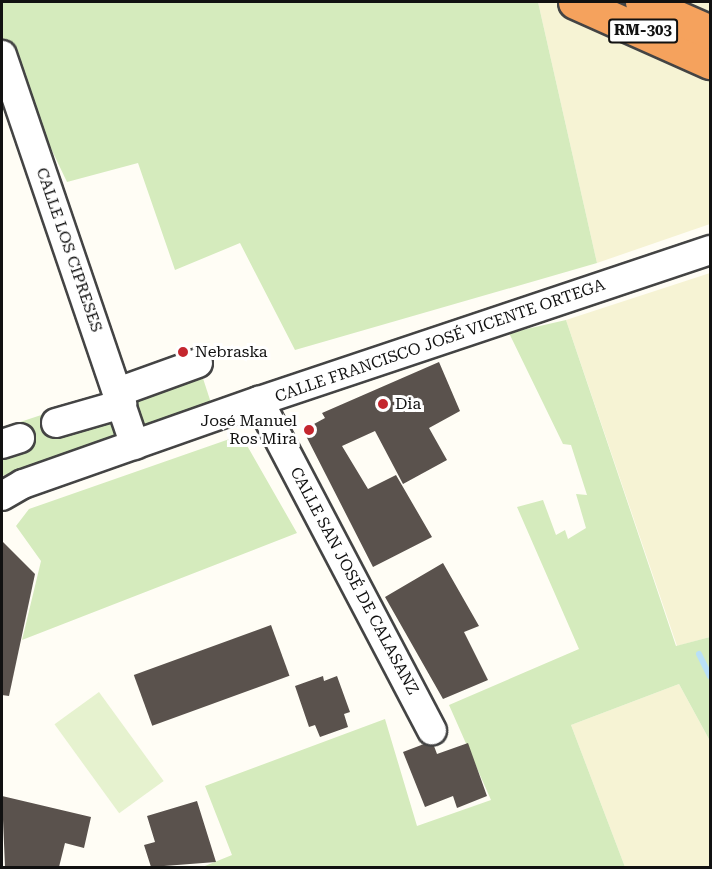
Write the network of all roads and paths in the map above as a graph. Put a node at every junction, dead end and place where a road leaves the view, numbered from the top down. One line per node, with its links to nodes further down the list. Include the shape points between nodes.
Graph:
1 (575, 2): 5 (highway, RM-303)
2 (642, 2): 3 (highway, RM-303)
3 (711, 32)
4 (2, 55): 6 (street, CALLE LOS CIPRESES)
5 (711, 62)
6 (8, 94): 9 (street, CALLE LOS CIPRESES)
7 (711, 250): 10 (street, CALLE FRANCISCO JOSÉ VICENTE ORTEGA)
8 (198, 363): 9 (street)
9 (120, 398): 11 (street); 12 (street, CALLE LOS CIPRESES)
10 (259, 401): 12 (street, CALLE FRANCISCO JOSÉ VICENTE ORTEGA); 14 (street, CALLE SAN JOSÉ DE CALASANZ)
11 (56, 423)
12 (135, 445): 13 (street, CALLE FRANCISCO JOSÉ VICENTE ORTEGA)
13 (2, 496)
14 (432, 730)

